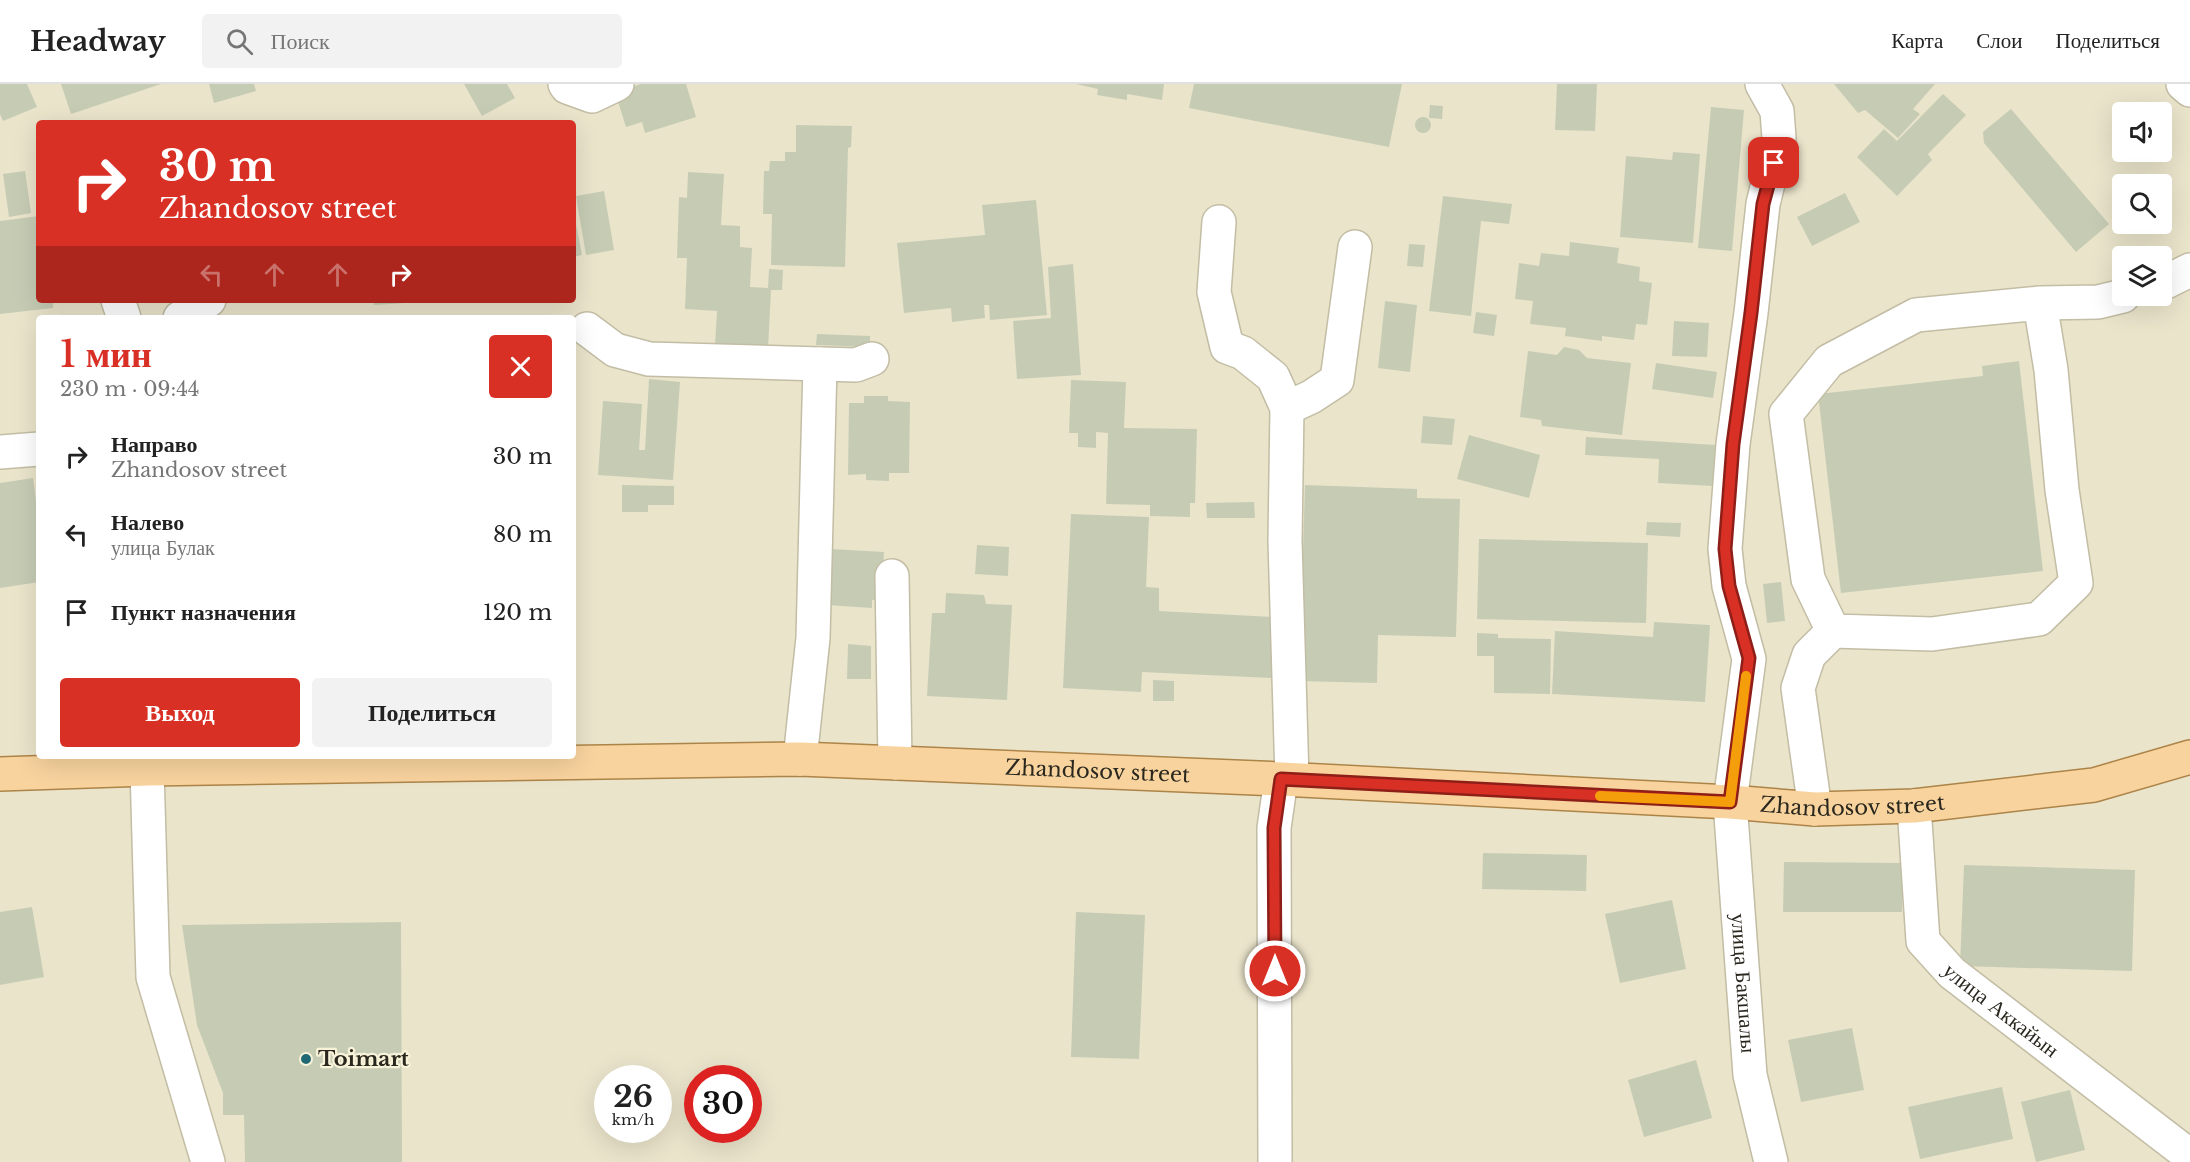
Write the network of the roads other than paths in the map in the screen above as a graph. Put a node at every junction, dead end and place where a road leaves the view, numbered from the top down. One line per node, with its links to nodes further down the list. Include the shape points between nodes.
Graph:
1 (565, 84): 2 (street, via 591,96)
2 (617, 84)
3 (1762, 84): 28 (street, улица Бакшалы, via 1777,111 1779,138 1763,204 1728,502 1725,549 1729,586 1749,658)
4 (2183, 84): 5 (street)
5 (2190, 90)
6 (1219, 222): 17 (street, via 1214,292 1227,347 1244,353 1273,377)
7 (1354, 247): 17 (street, via 1336,380)
8 (2190, 270): 9 (street)
9 (2172, 279)
10 (2112, 298): 12 (street)
11 (204, 303): 13 (street)
12 (2040, 303): 21 (street, via 1916,315 1828,361 1786,414 1808,579); 21 (street, via 2076,583 2039,619 1932,634)
13 (185, 315)
14 (587, 329): 16 (street, via 615,350 649,359)
15 (872, 359): 16 (street, via 856,365)
16 (820, 364): 23 (street, via 813,638)
17 (1287, 408): 27 (street)
18 (36, 449): 19 (street)
19 (0, 452)
20 (892, 576): 24 (street)
21 (1833, 631): 30 (street, via 1809,655 1798,688)
22 (2190, 758): 29 (main road, Zhandosov street, via 2094,785)
23 (800, 759): 24 (main road, Zhandosov street); 25 (main road, Zhandosov street)
24 (895, 763): 27 (main road, Zhandosov street)
25 (147, 769): 26 (main road, Zhandosov street); 32 (street, via 153,977)
26 (0, 774)
27 (1286, 779): 28 (main road, Zhandosov street); 33 (street, via 1274,828)
28 (1730, 802): 30 (main road, Zhandosov street); 34 (street, улица Бакшалы, via 1750,1075)
29 (1914, 806): 30 (main road, Zhandosov street); 31 (street, улица Аккайын, via 1923,941 1952,973)
30 (1815, 809)
31 (2190, 1156)
32 (208, 1162)
33 (1275, 1162)
34 (1771, 1162)

